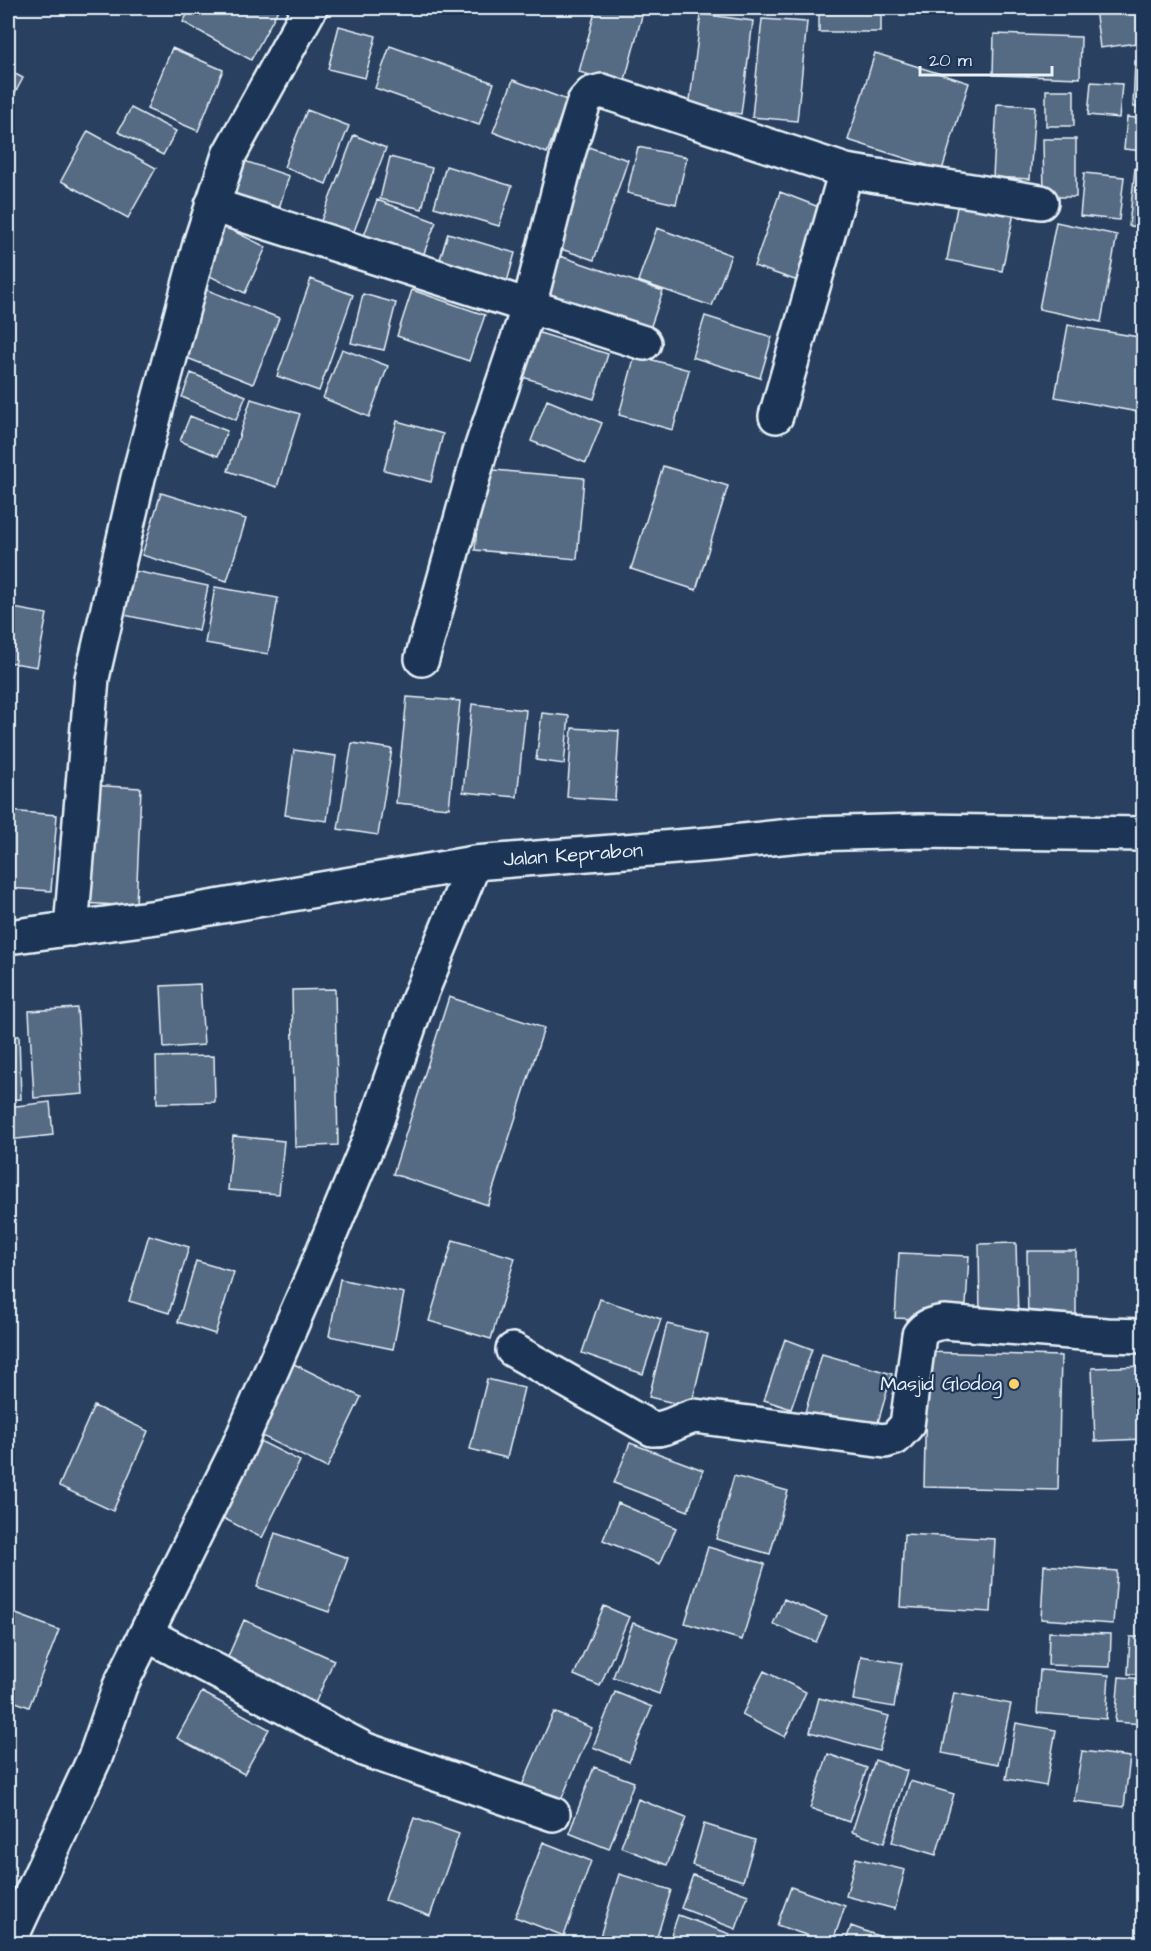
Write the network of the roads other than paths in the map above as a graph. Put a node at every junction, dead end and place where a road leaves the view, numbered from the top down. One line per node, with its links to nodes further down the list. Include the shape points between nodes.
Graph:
1 (310, 8): 4 (street, via 229,155)
2 (846, 171): 3 (street); 5 (street, via 602,91 591,94 584,102 567,154); 7 (street)
3 (1041, 202)
4 (212, 205): 5 (street); 11 (street, via 138,478 92,678)
5 (530, 306): 6 (street); 8 (street, via 480,452)
6 (644, 343)
7 (776, 416)
8 (423, 659)
9 (1143, 834): 10 (street, Jalan Keprabon, via 810,834)
10 (474, 863): 11 (street, Jalan Keprabon); 15 (street, via 417,1003 372,1134 314,1273 237,1450)
11 (71, 929): 12 (street, Jalan Keprabon)
12 (8, 937)
13 (1143, 1336): 14 (street, via 932,1324 920,1335 907,1425 896,1438 885,1441 695,1416 661,1430 652,1429)
14 (513, 1350)
15 (146, 1634): 16 (street, via 366,1750); 17 (street, via 120,1686 96,1755)
16 (553, 1814)
17 (8, 1944)

